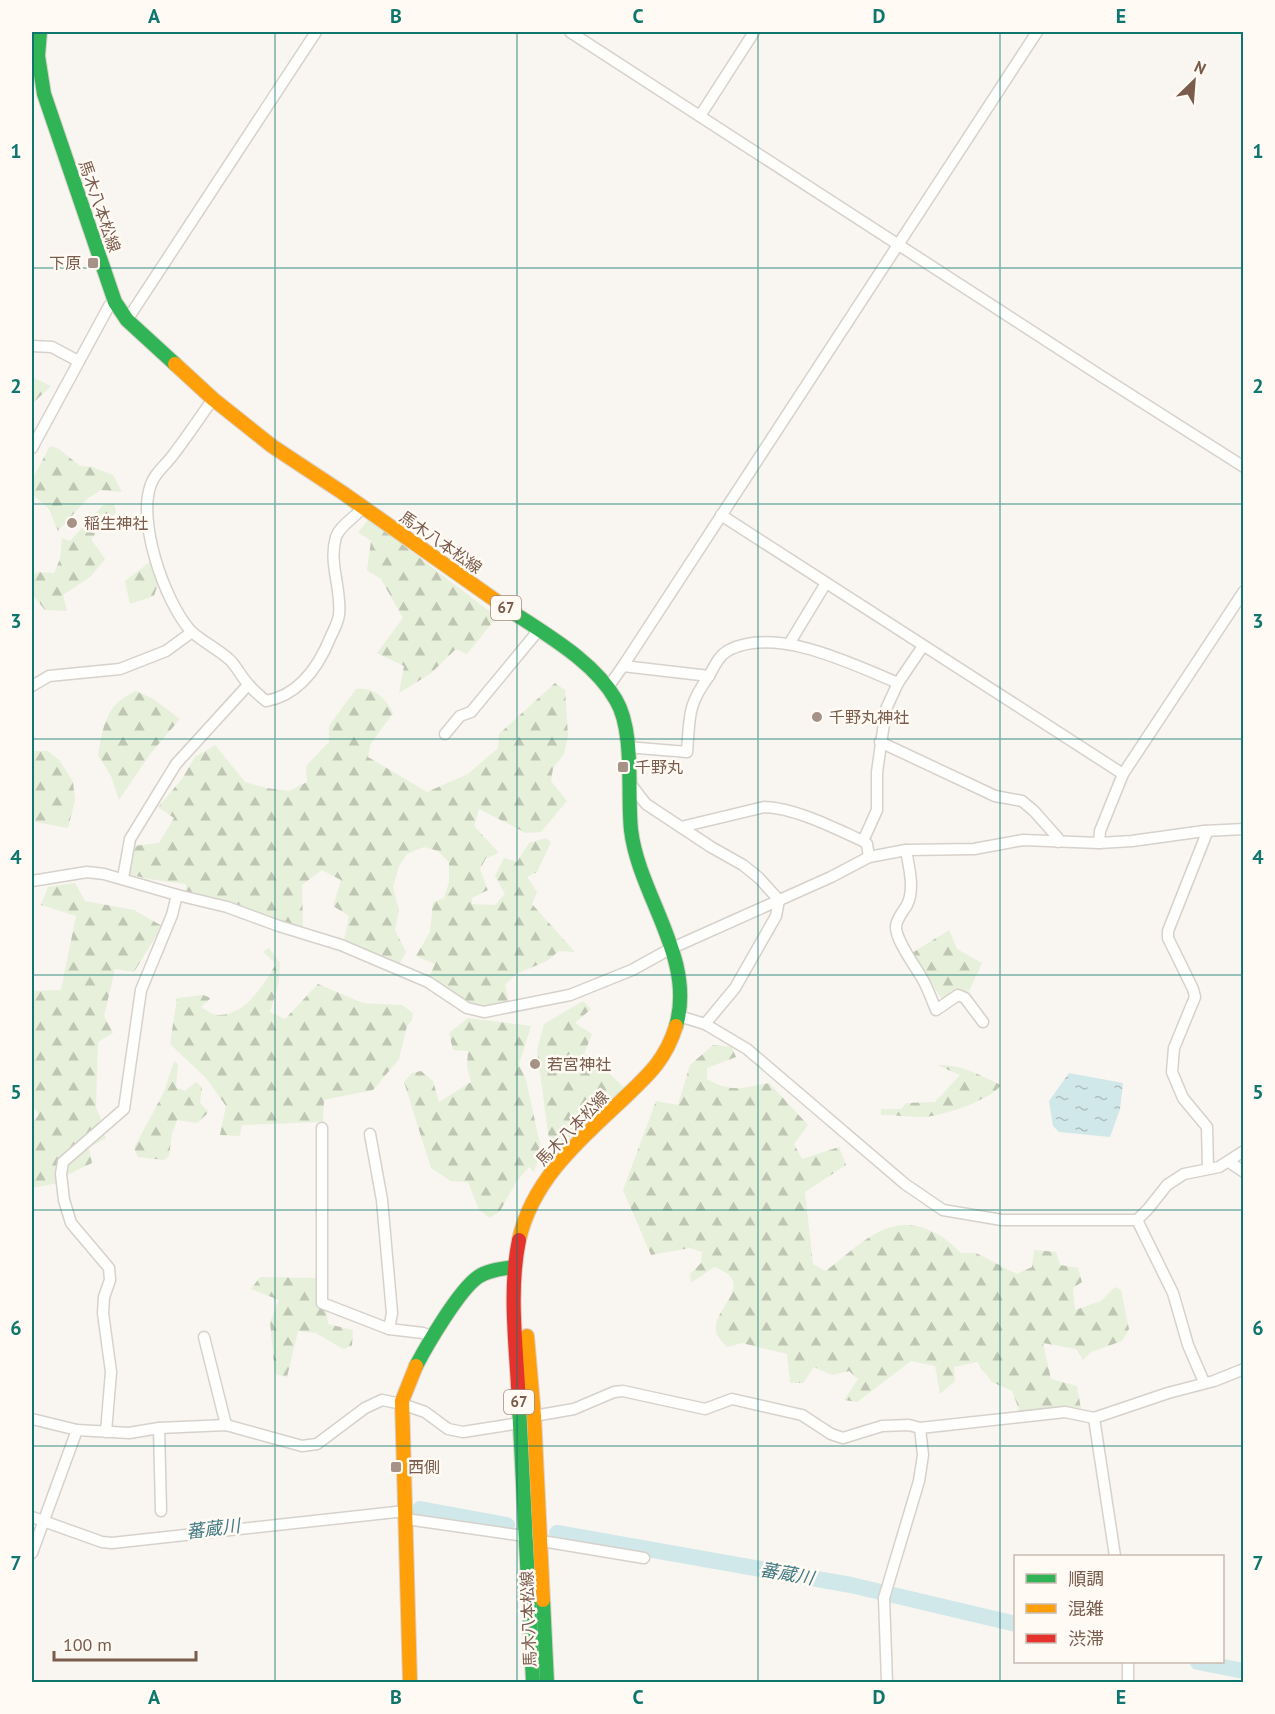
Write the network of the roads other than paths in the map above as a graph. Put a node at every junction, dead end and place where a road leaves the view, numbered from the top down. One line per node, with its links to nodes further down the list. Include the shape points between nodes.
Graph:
1 (40, 32): 6 (main road, 馬木八本松線 / 67)
2 (316, 32): 10 (street)
3 (570, 32): 7 (street)
4 (754, 32): 7 (street)
5 (1037, 32): 8 (street)
6 (35, 56): 9 (main road, 馬木八本松線 / 67, via 44,94)
7 (700, 116): 8 (street)
8 (899, 245): 15 (street); 17 (street)
9 (115, 302): 10 (main road, 馬木八本松線 / 67); 12 (street)
10 (127, 320): 13 (main road, 馬木八本松線 / 67)
11 (32, 346): 12 (street, via 52,347)
12 (78, 361): 14 (street)
13 (213, 399): 16 (main road, 馬木八本松線 / 67, via 272,446); 21 (street, via 156,473 147,506 153,555 170,601)
14 (32, 448)
15 (1244, 467)
16 (363, 507): 20 (main road, 馬木八本松線 / 67); 27 (street, via 340,529 333,547 339,614 324,655 297,687 273,700 266,701)
17 (721, 515): 18 (street); 24 (street)
18 (826, 583): 22 (street); 23 (street)
19 (1244, 591): 33 (street)
20 (538, 631): 29 (main road, 馬木八本松線 / 67, via 584,662); 30 (street, via 471,712 460,716)
21 (192, 632): 27 (street, via 231,661); 28 (street, via 166,651 120,669 49,676)
22 (789, 644): 25 (street, via 760,642 728,650); 26 (street)
23 (923, 646): 26 (street); 33 (street)
24 (623, 666): 25 (street); 29 (street)
25 (709, 676): 32 (street, via 690,708 687,752)
26 (898, 683): 31 (street, via 886,709)
27 (248, 685): 43 (street, via 176,764 130,839)
28 (32, 686)
29 (609, 686): 32 (main road, 馬木八本松線 / 67, via 625,717)
30 (445, 734)
31 (880, 742): 38 (street, via 877,810); 39 (street, via 995,796 1022,801)
32 (627, 747): 34 (main road, 馬木八本松線 / 67)
33 (1123, 774): 40 (street)
34 (629, 782): 35 (street, via 646,804); 47 (main road, 馬木八本松線 / 67, via 633,842)
35 (681, 827): 38 (street, via 772,807); 46 (street, via 743,865)
36 (1244, 829): 37 (street)
37 (1206, 831): 40 (street); 55 (street, via 1168,938 1195,997 1174,1048 1172,1072 1183,1098 1207,1127)
38 (863, 841): 42 (street)
39 (1058, 842): 40 (street); 41 (street, via 1023,840 974,849)
40 (1099, 843)
41 (906, 850): 42 (street); 49 (street, via 910,891 896,928 903,947 936,1010 958,995 966,998)
42 (869, 857): 46 (street)
43 (123, 878): 44 (street, via 87,872); 45 (street)
44 (32, 882)
45 (177, 895): 47 (street, via 227,907 341,945 428,982 467,1008 484,1012 570,995 632,970); 73 (street, via 141,990 124,1109 63,1162 61,1174 71,1223 110,1268 103,1313 111,1372)
46 (779, 900): 47 (street); 50 (street, via 776,916 735,988)
47 (670, 949): 48 (main road, 馬木八本松線 / 67, via 680,982)
48 (679, 1016): 50 (street); 58 (main road, 馬木八本松線 / 67, via 655,1068 562,1157 542,1183 519,1233)
49 (983, 1022)
50 (705, 1024): 57 (street, via 747,1049 905,1184 943,1210 1002,1220)
51 (322, 1128): 59 (street, via 322,1303)
52 (369, 1134): 59 (street, via 382,1200 392,1313)
53 (1244, 1151): 54 (street)
54 (1229, 1162): 55 (street); 56 (street)
55 (1208, 1168): 57 (street, via 1184,1174 1167,1185)
56 (1244, 1172)
57 (1137, 1220): 63 (street, via 1173,1293)
58 (514, 1267): 61 (main road, via 488,1272 476,1279); 65 (main road, 馬木八本松線 / 67, via 522,1293); 68 (main road, 馬木八本松線 / 67)
59 (389, 1329): 61 (street)
60 (204, 1337): 69 (street)
61 (433, 1337): 64 (main road, via 407,1386)
62 (1244, 1369): 63 (street)
63 (1204, 1382): 66 (street)
64 (402, 1404): 68 (street, via 425,1413 448,1429 462,1432); 69 (street, via 382,1400 317,1444 302,1446); 75 (main road)
65 (534, 1416): 71 (street, via 574,1409 623,1391 705,1409 732,1399 802,1415 843,1438 882,1426); 79 (main road, 馬木八本松線 / 67)
66 (1094, 1418): 71 (street, via 1065,1412); 81 (street)
67 (32, 1419): 72 (street)
68 (520, 1423): 78 (main road, 馬木八本松線 / 67)
69 (226, 1425): 70 (street)
70 (159, 1428): 73 (street); 74 (street)
71 (920, 1428): 87 (street, via 923,1455 919,1481 885,1594)
72 (77, 1430): 73 (street); 77 (street)
73 (105, 1432)
74 (161, 1511)
75 (406, 1515): 77 (street, via 112,1543); 78 (street); 84 (main road)
76 (32, 1517): 77 (street)
77 (44, 1519): 80 (street)
78 (524, 1536): 79 (street); 85 (main road, 馬木八本松線 / 67)
79 (542, 1541): 82 (street); 86 (main road, 馬木八本松線 / 67)
80 (32, 1553)
81 (1115, 1555)
82 (644, 1558)
83 (1128, 1663): 88 (street)
84 (410, 1683)
85 (533, 1683)
86 (548, 1683)
87 (887, 1683)
88 (1128, 1683)

